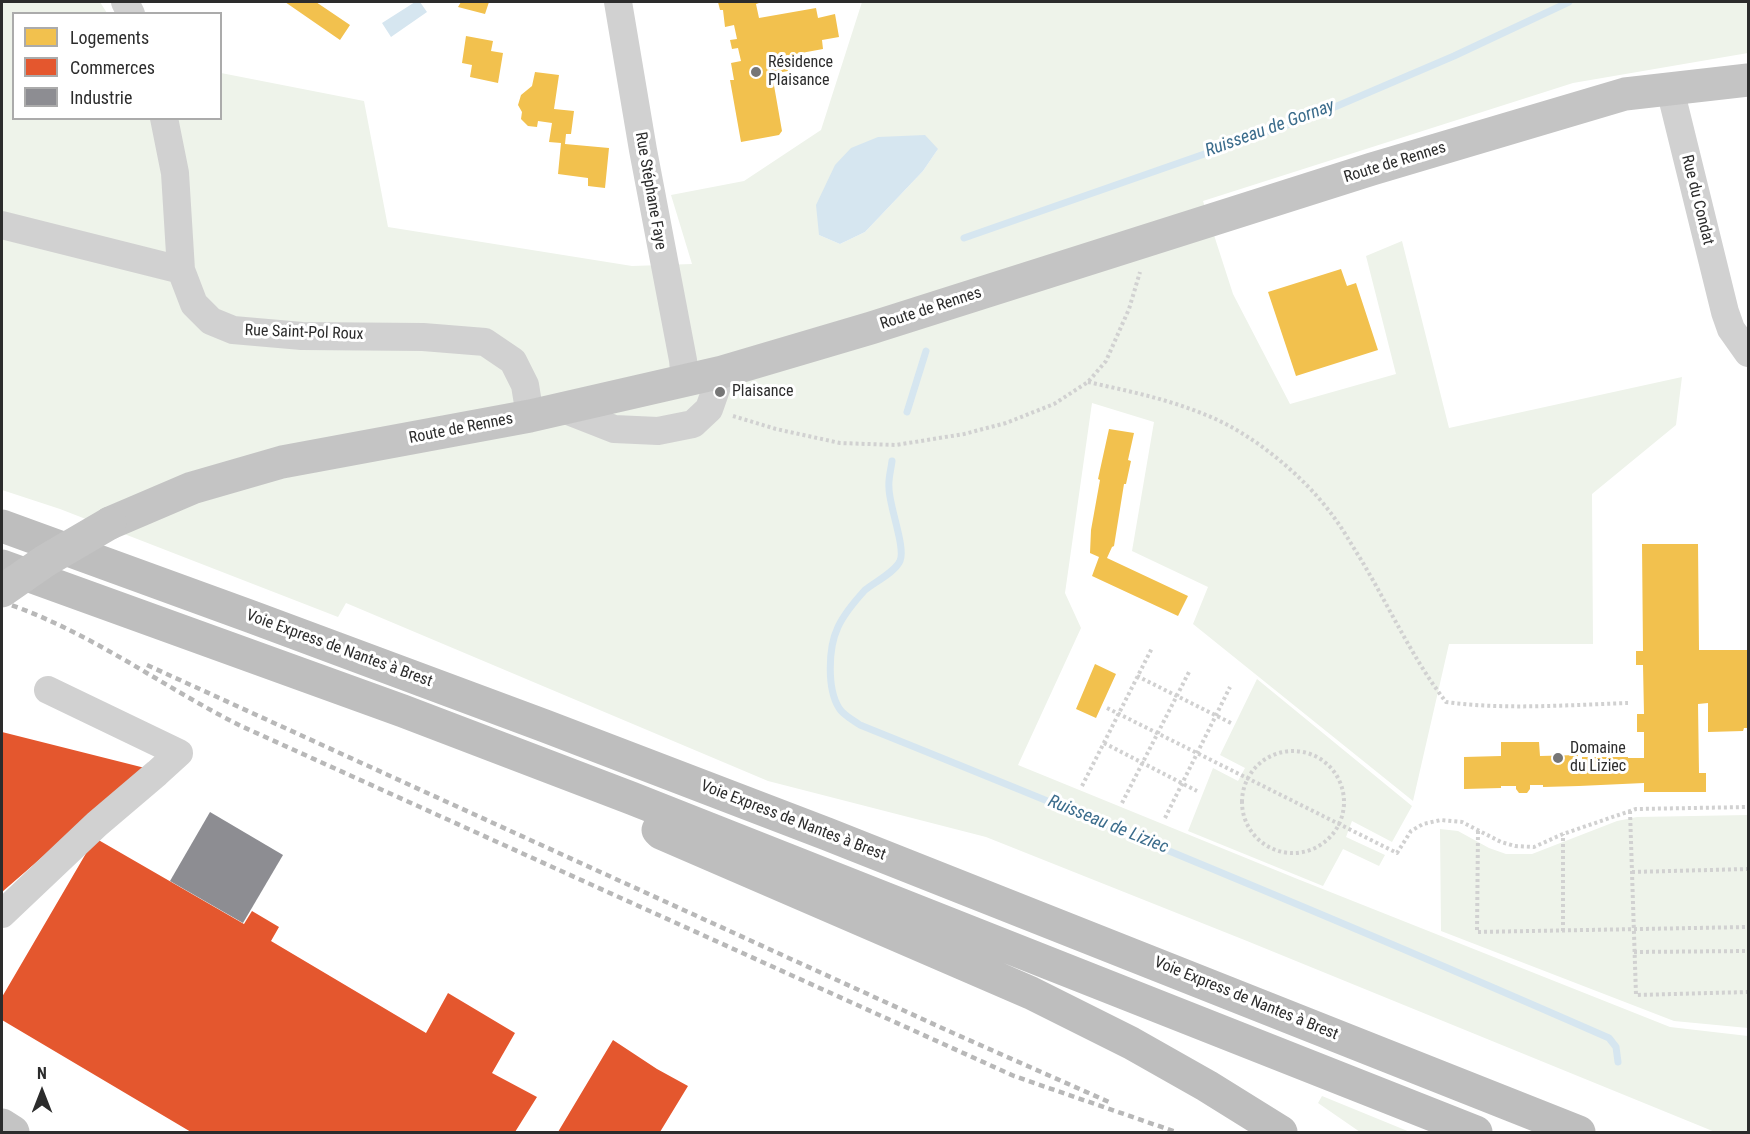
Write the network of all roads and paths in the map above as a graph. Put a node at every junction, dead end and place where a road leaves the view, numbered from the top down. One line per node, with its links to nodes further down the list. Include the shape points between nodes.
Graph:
1 (618, 2): 10 (street, Rue Stéphane Faye)
2 (1749, 80): 3 (main road, Route de Rennes)
3 (1670, 88): 6 (main road, Route de Rennes, via 1625,94); 8 (street, Rue du Condat, via 1725,312 1731,329)
4 (164, 120): 7 (street, Rue Saint-Pol Roux, via 175,173)
5 (2, 225): 7 (street)
6 (1150, 240): 9 (main road, Route de Rennes); 11 (path, via 1125,319 1106,361)
7 (181, 270): 14 (street, Rue Saint-Pol Roux, via 194,304 211,321 233,330 485,342 513,361 525,385)
8 (1749, 353)
9 (722, 372): 10 (main road, Route de Rennes); 13 (street)
10 (685, 381): 12 (main road, Route de Rennes)
11 (1088, 382): 13 (path, via 1054,404 1006,423 896,445 840,443); 24 (path, via 1148,395 1208,416 1258,443 1303,482 1333,516 1427,678 1446,702 1516,707)
12 (563, 409): 13 (street, via 614,429 658,431 693,424); 14 (main road, Route de Rennes)
13 (709, 409)
14 (530, 416): 17 (main road, Route de Rennes, bridge, via 282,462 192,488 110,524)
15 (2, 526): 58 (highway, Voie Express de Nantes à Brest, via 600,747)
16 (2, 566): 37 (highway)
17 (2, 591)
18 (1152, 648): 20 (path)
19 (1191, 670): 23 (path)
20 (1137, 676): 23 (path); 26 (path)
21 (1230, 687): 27 (path)
22 (48, 690): 47 (street, via 179,753)
23 (1178, 696): 27 (path); 29 (path)
24 (1628, 703)
25 (1107, 708): 26 (path)
26 (1119, 714): 29 (path); 30 (path)
27 (1216, 716): 28 (path); 31 (path)
28 (1231, 723)
29 (1158, 733): 31 (path); 32 (path)
30 (1104, 743): 32 (path); 35 (path)
31 (1197, 753): 33 (path); 34 (path)
32 (1143, 763): 34 (path); 38 (path)
33 (1248, 778): 42 (path); 42 (path, via 1257,765 1285,751 1316,756 1339,778 1344,793); 42 (path, via 1242,798 1244,818 1254,835 1270,848 1290,853 1310,850 1327,840)
34 (1182, 783): 36 (path); 41 (path)
35 (1082, 786)
36 (1197, 791)
37 (632, 798): 56 (highway, via 661,833 1032,993 1131,1043); 57 (highway)
38 (1122, 803)
39 (1749, 807): 40 (path)
40 (1630, 811): 44 (path); 46 (path)
41 (1165, 818)
42 (1339, 824): 43 (path, via 1397,853 1411,831 1423,824 1441,820 1462,822)
43 (1478, 831): 44 (path, via 1500,842 1534,847); 50 (path, via 1477,932)
44 (1563, 834): 50 (path)
45 (1749, 869): 46 (path)
46 (1632, 872): 49 (path)
47 (2, 914)
48 (1749, 927): 49 (path)
49 (1633, 930): 50 (path); 52 (path)
50 (1563, 931)
51 (1749, 951): 52 (path)
52 (1634, 952): 53 (path, via 1636,995)
53 (1749, 992)
54 (2, 1125): 55 (main road)
55 (14, 1132)
56 (1281, 1132)
57 (1476, 1132)
58 (1579, 1132)

